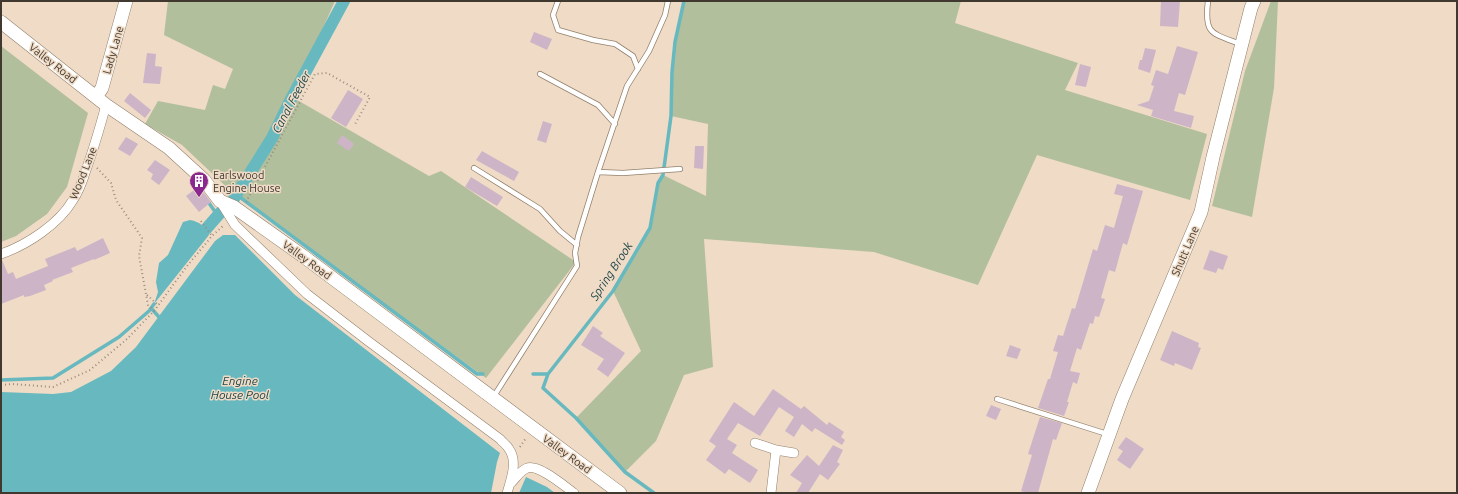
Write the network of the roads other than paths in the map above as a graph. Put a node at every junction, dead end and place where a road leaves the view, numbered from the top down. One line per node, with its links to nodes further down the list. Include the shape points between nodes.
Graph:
1 (126, 1): 10 (street, Lady Lane, via 102,88)
2 (558, 1): 8 (lane, via 553,15 558,30 615,44 633,56)
3 (668, 1): 8 (lane, via 649,51)
4 (1208, 1): 7 (lane, via 1207,22 1210,30 1216,35)
5 (1254, 1): 7 (street, Shutt Lane)
6 (1, 22): 10 (street, Valley Road)
7 (1241, 44): 21 (street, Shutt Lane, via 1201,212)
8 (638, 69): 12 (lane, via 627,86)
9 (540, 74): 12 (lane, via 598,105)
10 (96, 97): 11 (street, Valley Road)
11 (106, 105): 16 (street, Valley Road, via 169,148 204,180); 18 (street, Wood Lane, via 74,200 52,224 26,243)
12 (615, 124): 15 (lane)
13 (474, 168): 17 (lane, via 540,209)
14 (680, 169): 15 (lane)
15 (598, 172): 17 (lane)
16 (220, 201): 19 (street, Valley Road, via 234,207 303,256); 25 (street, via 234,225 307,294 500,440 513,456)
17 (577, 245): 19 (lane, via 577,266 572,276)
18 (1, 254)
19 (493, 398): 27 (street, Valley Road)
20 (997, 399): 21 (lane)
21 (1109, 434): 29 (street, Shutt Lane)
22 (755, 443): 23 (street)
23 (776, 450): 24 (street); 28 (street)
24 (794, 454)
25 (509, 489): 26 (street, via 521,471 534,468)
26 (574, 493)
27 (620, 493)
28 (771, 493)
29 (1088, 493)

